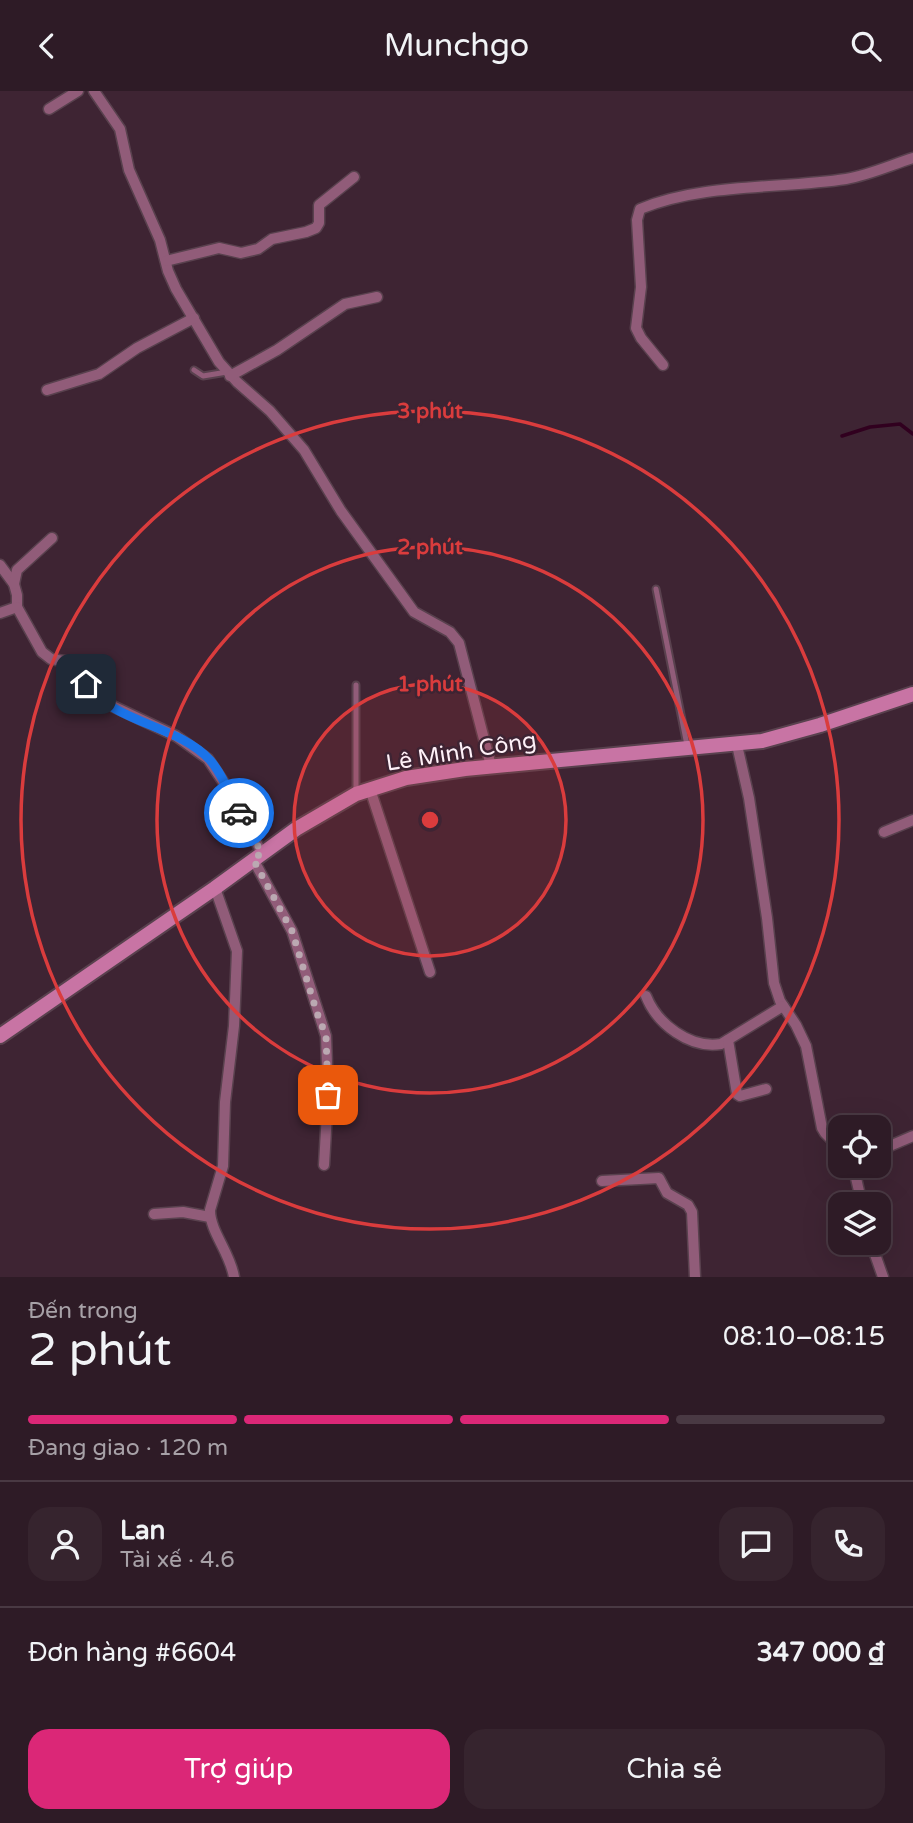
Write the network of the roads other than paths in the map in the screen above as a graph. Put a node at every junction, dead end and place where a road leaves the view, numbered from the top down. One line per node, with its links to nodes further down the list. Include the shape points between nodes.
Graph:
1 (78, 91): 3 (street)
2 (94, 91): 6 (street, via 120,129 129,170)
3 (49, 109)
4 (913, 158): 9 (street, via 846,179 709,193 640,209 641,300 636,328)
5 (354, 177): 6 (street, via 319,205 316,228 241,253 219,248)
6 (166, 261): 8 (street)
7 (377, 297): 11 (street, via 345,304 277,350)
8 (194, 318): 11 (street); 12 (street, via 99,374)
9 (663, 365)
10 (194, 370): 11 (lane, via 203,376)
11 (229, 374): 23 (street, via 304,450 341,511 414,612 455,636)
12 (47, 390)
13 (52, 538): 15 (street, via 17,570)
14 (0, 565): 15 (street)
15 (14, 584): 17 (street)
16 (656, 589): 22 (lane)
17 (16, 607): 18 (street); 27 (street, via 42,652 51,659 70,661 102,701 176,736 208,759)
18 (0, 613)
19 (356, 685): 24 (lane)
20 (913, 694): 21 (main road, Lê Minh Công, via 786,736)
21 (737, 744): 22 (main road, Lê Minh Công); 31 (street, via 774,983)
22 (688, 748): 23 (main road, Lê Minh Công)
23 (491, 766): 24 (main road, Lê Minh Công, via 406,778)
24 (363, 791): 27 (main road, Lê Minh Công); 29 (street)
25 (913, 820): 26 (street)
26 (884, 832)
27 (257, 856): 28 (main road, Lê Minh Công); 38 (street, via 292,931 326,1036)
28 (215, 888): 32 (main road, Lê Minh Công); 41 (street, via 237,951 223,1166)
29 (430, 972)
30 (646, 996): 33 (street, via 657,1018 693,1041 712,1045)
31 (783, 1006): 33 (street); 35 (street, via 806,1046 822,1128)
32 (0, 1036)
33 (728, 1040): 34 (street, via 737,1094)
34 (766, 1089)
35 (828, 1136)
36 (913, 1136): 37 (street)
37 (891, 1145)
38 (324, 1165)
39 (602, 1181): 44 (street, via 659,1178 667,1193 688,1205 694,1218)
40 (154, 1214): 41 (street)
41 (210, 1217): 43 (street)
42 (875, 1255): 45 (street)
43 (234, 1277)
44 (695, 1277)
45 (883, 1277)

